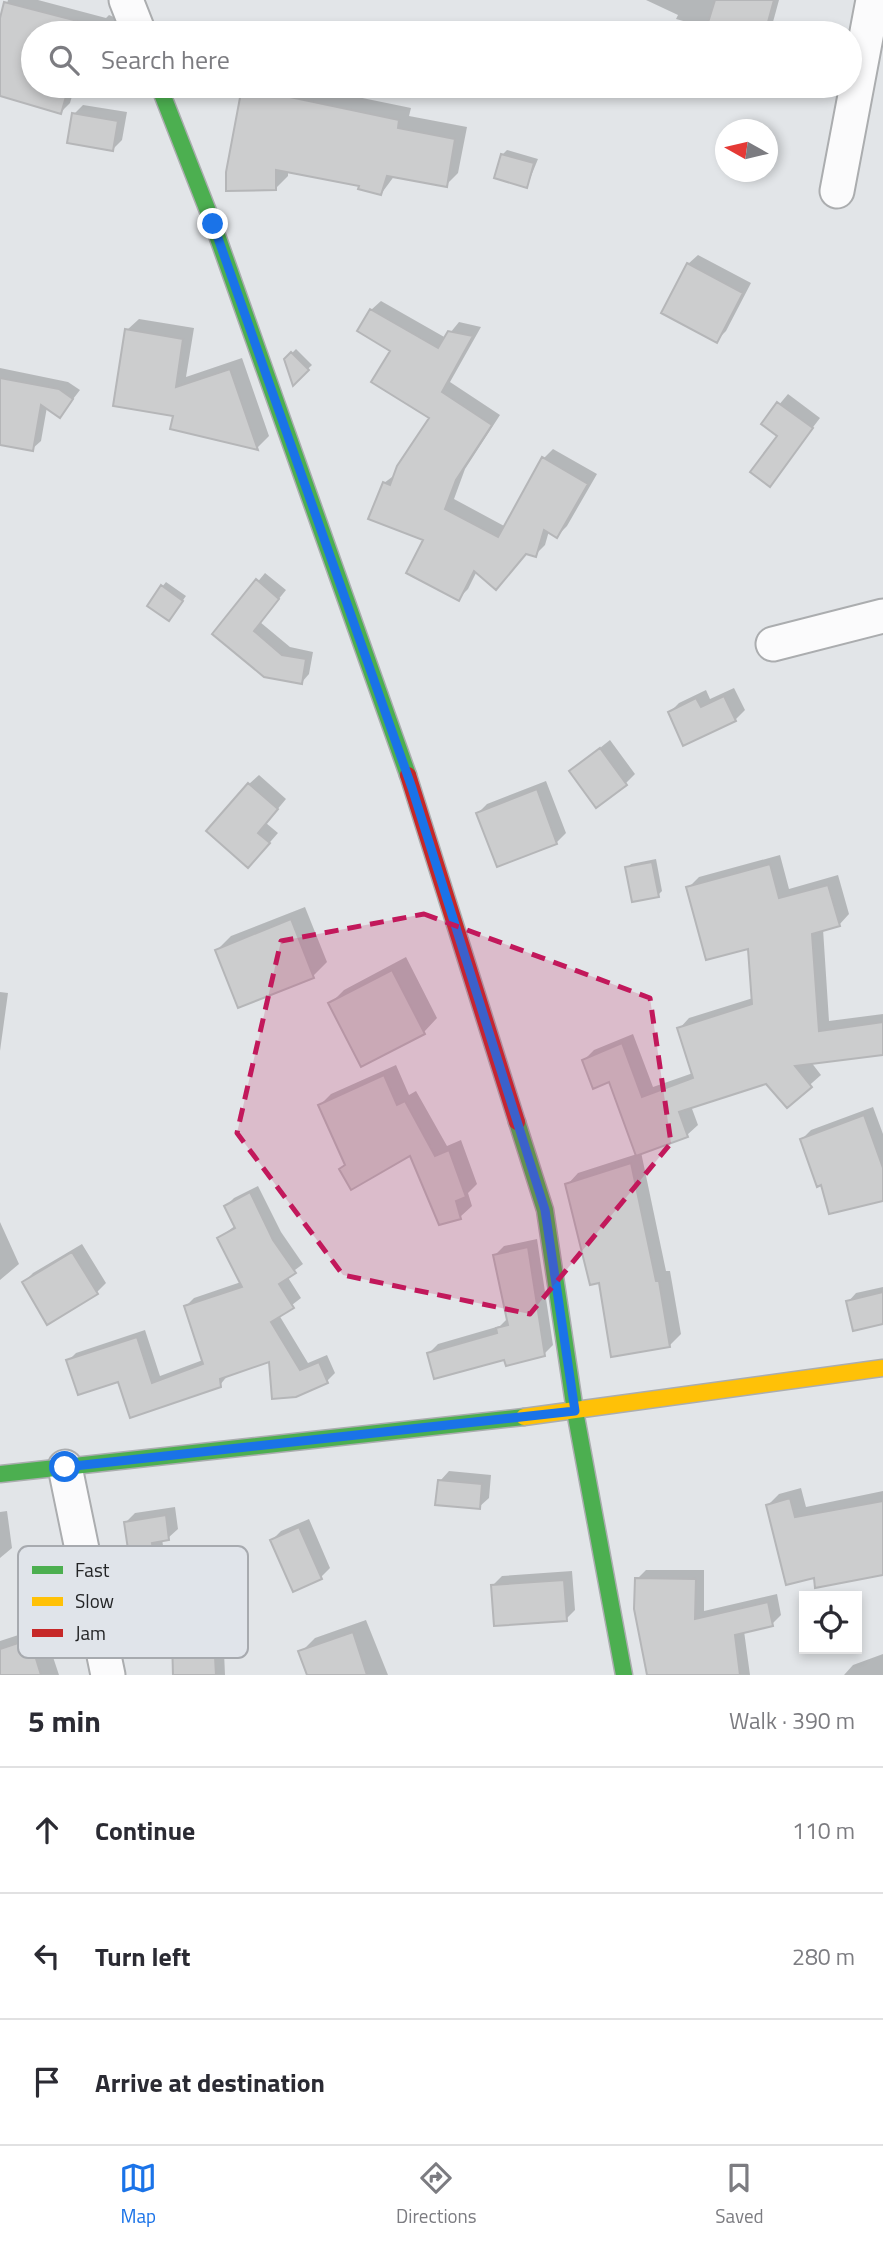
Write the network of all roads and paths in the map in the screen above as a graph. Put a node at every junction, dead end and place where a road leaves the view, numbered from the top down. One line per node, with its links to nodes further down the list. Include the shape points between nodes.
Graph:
1 (126, 0): 3 (street)
2 (873, 0): 4 (street)
3 (134, 21)
4 (862, 58)
5 (164, 98): 11 (street, via 213,224 408,775 545,1210)
6 (855, 98): 7 (street)
7 (837, 191)
8 (883, 616): 9 (street)
9 (773, 644)
10 (883, 1368): 11 (street)
11 (575, 1411): 12 (street); 15 (street)
12 (65, 1467): 13 (street); 14 (street)
13 (0, 1474)
14 (81, 1546)
15 (624, 1675)

